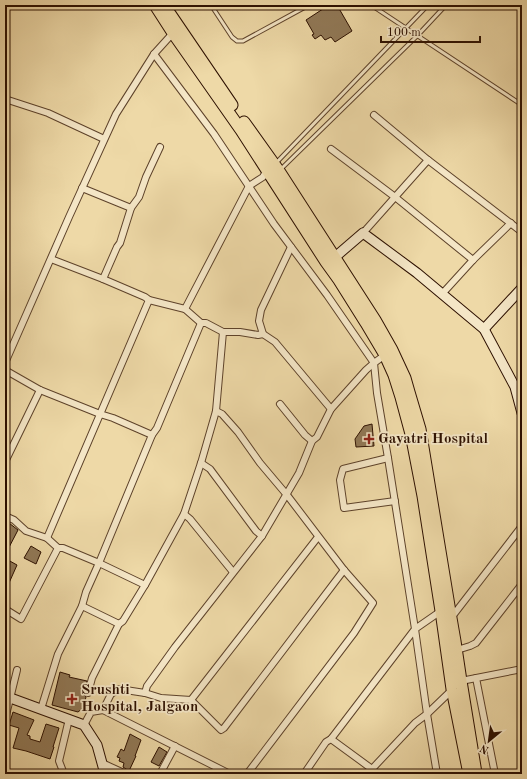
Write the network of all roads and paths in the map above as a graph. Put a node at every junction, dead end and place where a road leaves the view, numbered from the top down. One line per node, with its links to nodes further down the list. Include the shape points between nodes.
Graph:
1 (155, 5): 9 (highway)
2 (164, 5): 19 (highway)
3 (211, 5): 4 (lane, via 232,37 242,41)
4 (308, 5)
5 (371, 5): 8 (lane)
6 (428, 5): 8 (lane)
7 (446, 5): 10 (lane)
8 (405, 28): 10 (lane); 19 (lane)
9 (173, 33): 11 (street); 19 (highway)
10 (416, 36): 13 (lane); 19 (lane)
11 (154, 54): 15 (street, via 116,114); 20 (street)
12 (5, 99): 15 (street, via 48,113)
13 (522, 105)
14 (374, 115): 18 (street)
15 (104, 139): 21 (street)
16 (160, 147): 23 (street)
17 (331, 149): 22 (street)
18 (428, 160): 22 (street); 24 (street)
19 (270, 172): 20 (street); 28 (highway); 40 (highway)
20 (249, 186): 27 (street); 35 (street)
21 (82, 188): 23 (street); 29 (street)
22 (395, 198): 26 (street); 30 (street)
23 (131, 208): 31 (street, via 120,243)
24 (511, 224): 25 (street); 30 (street)
25 (522, 232)
26 (363, 233): 28 (street); 33 (street)
27 (291, 247): 39 (street, via 261,310 259,321); 42 (street)
28 (334, 258): 72 (highway, via 375,320 392,350 410,392 420,429)
29 (50, 259): 31 (street); 41 (street)
30 (473, 260): 33 (street)
31 (103, 279): 34 (street)
32 (522, 288): 37 (street)
33 (442, 294): 37 (street)
34 (149, 300): 35 (street); 49 (street)
35 (185, 310): 36 (street)
36 (201, 323): 38 (street); 50 (street)
37 (484, 329): 48 (street, via 515,387)
38 (223, 332): 39 (street); 47 (street)
39 (263, 334): 46 (street, via 275,342)
40 (385, 356): 42 (street); 71 (highway, via 394,375 411,434)
41 (5, 363)
42 (374, 363): 46 (street); 52 (street)
43 (5, 370): 44 (street)
44 (40, 390): 49 (street); 53 (street)
45 (280, 404): 51 (street)
46 (331, 409): 51 (street, via 317,437)
47 (216, 411): 54 (street); 55 (street, via 238,432)
48 (522, 413)
49 (100, 414): 50 (street); 62 (street)
50 (152, 435): 64 (street)
51 (312, 441): 55 (street)
52 (388, 458): 56 (street); 56 (street, via 343,469 340,480 344,508)
53 (5, 462)
54 (201, 463): 57 (street); 60 (street, via 210,469)
55 (287, 495): 60 (street); 61 (street)
56 (395, 501): 74 (street)
57 (184, 514): 66 (street); 67 (street)
58 (5, 516): 62 (street, via 26,531)
59 (522, 526): 72 (street)
60 (262, 536): 66 (street)
61 (318, 537): 65 (street); 84 (street)
62 (48, 538): 63 (street)
63 (58, 548): 64 (street); 70 (street, via 21,619)
64 (99, 563): 67 (street); 69 (street)
65 (344, 570): 84 (street, via 224,728 221,730); 100 (street, via 373,603 354,633)
66 (233, 572): 82 (street, via 174,647)
67 (145, 584): 73 (street)
68 (522, 584): 75 (street, via 476,643)
69 (82, 606): 73 (street); 85 (street, via 58,654)
70 (5, 610)
71 (442, 611): 74 (street); 80 (highway)
72 (451, 618): 75 (highway)
73 (119, 624): 81 (street, via 92,678)
74 (415, 629): 87 (street); 91 (street)
75 (456, 650): 79 (highway)
76 (522, 668): 78 (street)
77 (17, 670): 83 (street)
78 (476, 678): 79 (street); 105 (street)
79 (461, 681): 80 (street); 104 (highway)
80 (452, 689): 87 (street); 103 (highway)
81 (88, 693)
82 (145, 693): 84 (street, via 161,698); 86 (street, via 119,689 111,694)
83 (8, 697): 85 (street); 88 (street)
84 (191, 700)
85 (41, 709): 89 (street)
86 (103, 710): 90 (street, via 91,712); 92 (street)
87 (427, 714): 94 (street); 102 (street)
88 (5, 719)
89 (69, 719): 90 (street); 95 (street, via 59,761)
90 (84, 725): 93 (street, via 97,745)
91 (331, 739): 94 (street); 101 (street, via 326,742)
92 (175, 746): 98 (street); 99 (street)
93 (102, 763): 96 (street); 97 (street)
94 (371, 772)
95 (64, 774)
96 (105, 774)
97 (126, 774)
98 (160, 774)
99 (230, 774)
100 (247, 774)
101 (304, 774)
102 (437, 774)
103 (469, 774)
104 (476, 774)
105 (495, 774)

